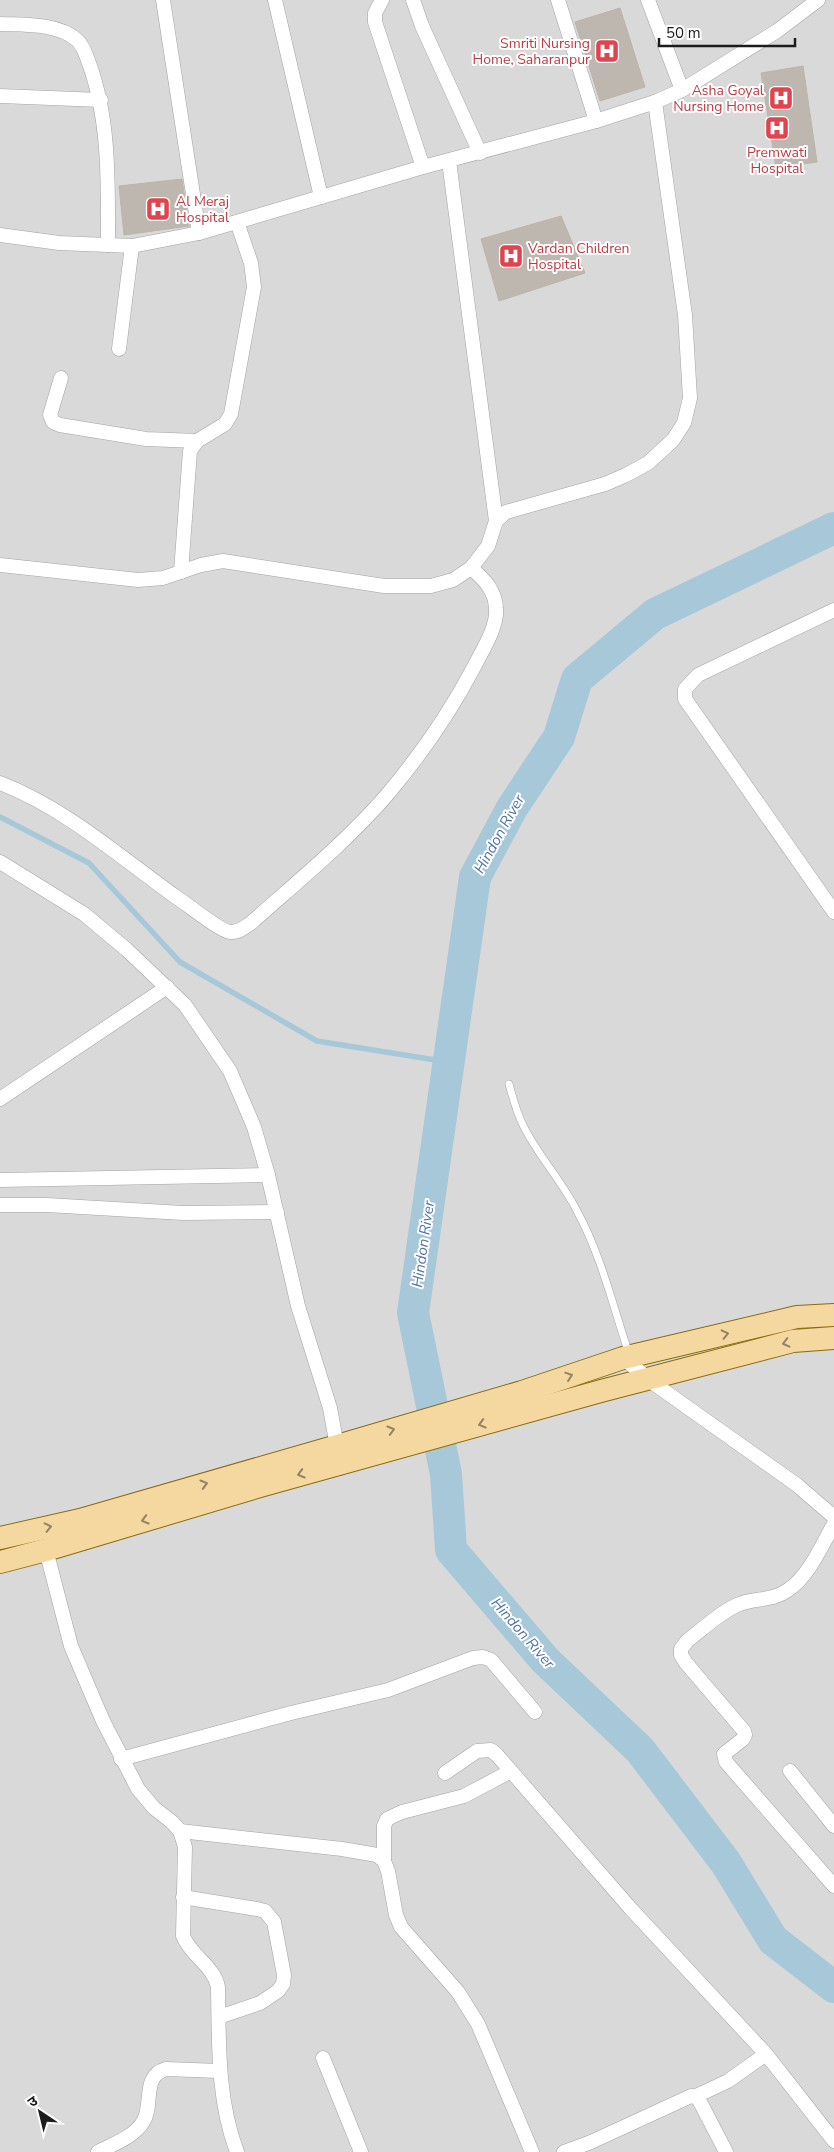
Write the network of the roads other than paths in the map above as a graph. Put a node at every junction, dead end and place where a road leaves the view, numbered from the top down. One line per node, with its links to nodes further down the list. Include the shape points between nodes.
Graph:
1 (163, 0): 19 (street)
2 (275, 0): 17 (street)
3 (382, 0): 16 (street, via 375,13 375,22)
4 (413, 0): 14 (street)
5 (558, 0): 13 (street)
6 (648, 0): 9 (street)
7 (818, 0): 9 (street, via 777,31)
8 (0, 24): 11 (street, via 55,28 77,40 84,50)
9 (682, 90): 12 (street)
10 (0, 96): 11 (street)
11 (101, 100): 21 (street, via 108,173)
12 (655, 102): 13 (street); 26 (street, via 685,315 690,398 684,423 673,440 648,463 626,475 506,512)
13 (596, 121): 14 (street)
14 (480, 153): 15 (street)
15 (449, 161): 16 (street); 26 (street)
16 (423, 167): 17 (street)
17 (321, 197): 18 (street)
18 (238, 222): 19 (street); 25 (street, via 251,263 254,287 239,377 231,414 225,424)
19 (199, 233): 22 (street)
20 (0, 235): 21 (street)
21 (108, 245): 22 (street)
22 (132, 246): 23 (street)
23 (119, 349)
24 (61, 378): 25 (street, via 50,414 53,422 146,439)
25 (197, 441): 29 (street, via 190,451)
26 (496, 521): 28 (street, via 488,546)
27 (0, 565): 29 (street, via 138,580 163,578)
28 (471, 568): 29 (street, via 453,580 431,586 384,586 223,562); 31 (street, via 493,593 497,610 493,626 462,690 410,766 384,797 330,853 239,931 230,932 204,917 78,826 26,793)
29 (181, 572)
30 (834, 610): 33 (street, via 698,675 685,689 684,699)
31 (0, 783)
32 (0, 862): 34 (street, via 84,914)
33 (834, 912)
34 (166, 987): 36 (street); 38 (street, via 185,1005 230,1071 254,1127)
35 (509, 1084): 43 (lane, via 523,1126 561,1183 590,1238)
36 (0, 1099)
37 (0, 1180): 38 (street)
38 (273, 1194): 39 (street, via 184,1213); 47 (street, via 298,1306)
39 (0, 1205)
40 (834, 1315): 42 (main road, one-way to 40, via 797,1317)
41 (834, 1338): 44 (main road, one-way to 44, via 793,1340)
42 (696, 1341): 43 (main road); 44 (main road)
43 (626, 1357): 45 (street); 46 (main road, one-way to 43)
44 (700, 1365): 45 (main road)
45 (648, 1378): 46 (main road); 48 (street, via 797,1485)
46 (526, 1401): 47 (main road)
47 (343, 1450): 49 (main road)
48 (834, 1518)
49 (112, 1520): 51 (main road, one-way to 49); 52 (main road)
50 (834, 1524): 62 (street, via 799,1581 766,1600 736,1605 681,1649 686,1663 744,1731 743,1739 724,1754 726,1762)
51 (0, 1538)
52 (46, 1550): 53 (main road); 55 (street, via 71,1646)
53 (0, 1562)
54 (535, 1712): 55 (street, via 491,1660 473,1658 388,1690)
55 (121, 1759): 60 (street, via 138,1789)
56 (511, 1771): 58 (street, via 491,1750 484,1750); 61 (street, via 458,1798 392,1815 384,1826); 65 (street, via 638,1916)
57 (790, 1771): 59 (street)
58 (445, 1773)
59 (834, 1826)
60 (180, 1831): 61 (street, via 342,1849 377,1855); 63 (street, via 185,1847)
61 (384, 1861): 74 (street, via 401,1927 469,2008)
62 (834, 1886)
63 (183, 1897): 64 (street, via 183,1936 188,1947 216,1979); 64 (street, via 265,1911 274,1922 283,1984 260,2003)
64 (218, 2017): 67 (street)
65 (766, 2054): 68 (street, via 728,2081); 69 (street)
66 (323, 2058): 73 (street)
67 (219, 2071): 71 (street, via 158,2071 151,2083 144,2122 136,2131); 72 (street, via 232,2138)
68 (696, 2096): 70 (street, via 688,2097); 76 (street)
69 (834, 2141)
70 (594, 2147): 75 (street)
71 (98, 2152)
72 (238, 2152)
73 (361, 2152)
74 (532, 2152)
75 (564, 2152)
76 (726, 2152)

